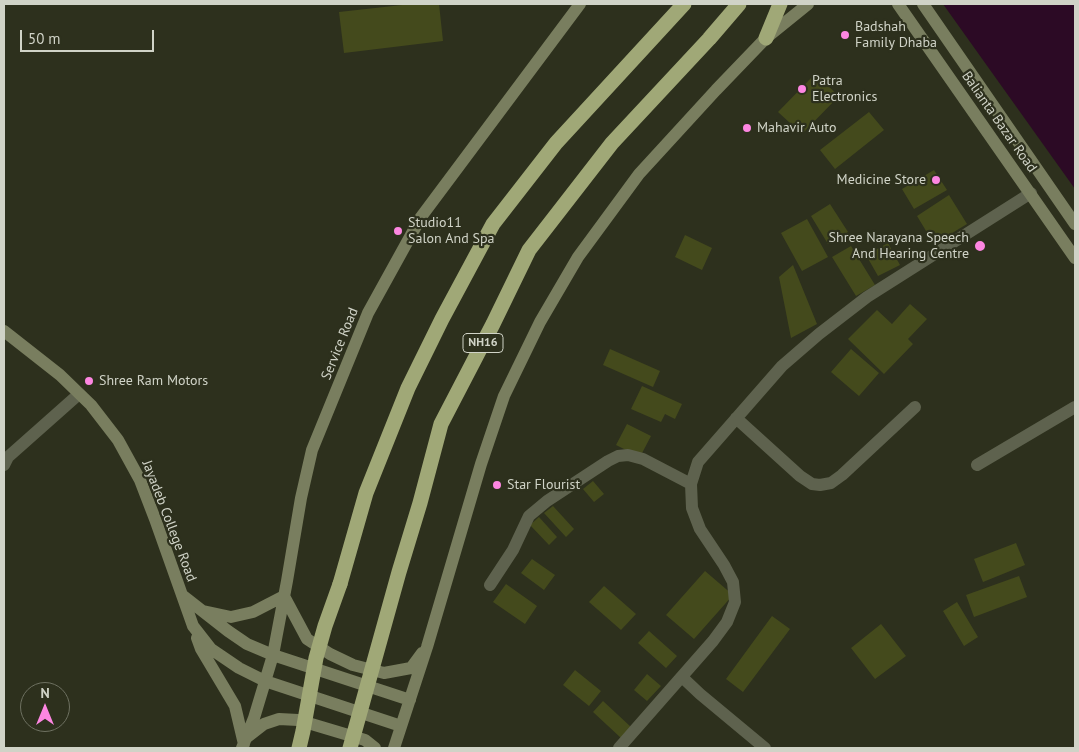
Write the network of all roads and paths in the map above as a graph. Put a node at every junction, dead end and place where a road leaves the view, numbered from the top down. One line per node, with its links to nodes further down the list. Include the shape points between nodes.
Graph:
1 (580, 4): 22 (street, Service Road, via 421,217 368,313 312,450)
2 (684, 4): 32 (highway, bridge, via 556,143 493,224 442,319 408,388 366,493 316,658)
3 (740, 4): 33 (highway, NH16, bridge, via 612,143 530,250 441,424)
4 (780, 4): 8 (highway)
5 (808, 4): 8 (street)
6 (898, 4): 9 (street, Balianta Bazar Road)
7 (923, 4): 10 (street, Balianta Bazar Road)
8 (766, 38): 25 (street, via 639,174 578,256 540,322 504,396)
9 (1031, 193): 11 (street, Balianta Bazar Road); 16 (street, via 867,297 782,366)
10 (1075, 224)
11 (1075, 258)
12 (4, 331): 13 (street, Jayadeb College Road)
13 (79, 394): 17 (street, via 8,457); 21 (street, Jayadeb College Road, via 118,440 140,480)
14 (915, 407): 16 (street, via 842,475 831,483 820,485 800,476)
15 (1075, 407): 18 (street)
16 (736, 418): 19 (street, via 698,462)
17 (4, 465)
18 (977, 465)
19 (691, 484): 20 (street, via 628,455 608,461 529,516 513,550); 27 (street, via 692,508 700,529 733,582 735,602 727,622)
20 (490, 585)
21 (182, 595): 23 (street); 24 (street, Jayadeb College Road)
22 (284, 596): 23 (street, via 253,612 232,617); 25 (street, via 307,639 353,665 384,674 411,668); 26 (street, Service Road)
23 (204, 611): 26 (street, via 247,644)
24 (193, 626): 28 (street, via 211,649); 31 (street, Jayadeb College Road, via 201,649 235,706)
25 (427, 647): 29 (street)
26 (273, 655): 28 (street, Service Road); 29 (street)
27 (682, 677): 36 (street); 37 (street)
28 (265, 681): 30 (street); 31 (street, Service Road)
29 (410, 700): 30 (street)
30 (401, 726): 35 (street)
31 (244, 744): 34 (street, via 264,724 279,719 298,720 366,740)
32 (299, 748)
33 (350, 748)
34 (375, 748)
35 (394, 748)
36 (619, 748)
37 (765, 748)

